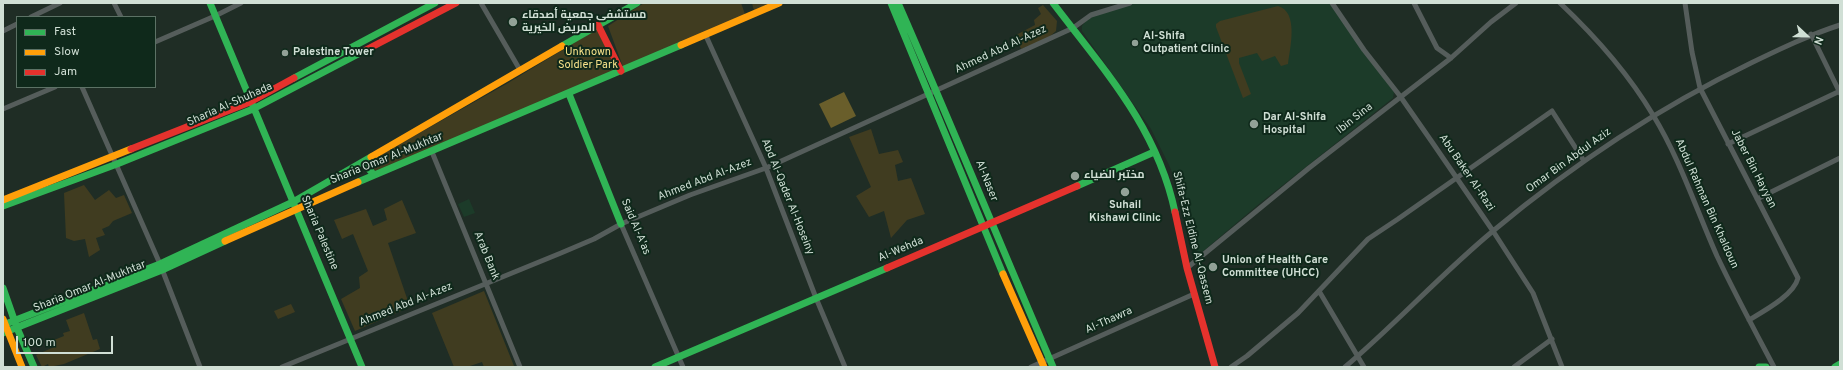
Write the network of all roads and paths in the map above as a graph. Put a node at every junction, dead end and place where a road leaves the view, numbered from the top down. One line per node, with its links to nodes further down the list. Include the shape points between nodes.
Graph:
1 (60, 3): 19 (street)
2 (114, 3): 20 (street)
3 (210, 3): 21 (main road, Sharia Palestine)
4 (241, 3): 21 (street)
5 (435, 3): 40 (main road, Sharia Al-Shuhada)
6 (456, 3): 40 (main road, Sharia Al-Shuhada)
7 (481, 3): 31 (street)
8 (637, 3): 24 (main road, Sharia Omar Al-Mukhtar)
9 (779, 3): 28 (main road, Sharia Omar Al-Mukhtar)
10 (891, 3): 36 (main road, Al-Naser)
11 (898, 3): 36 (main road, Al-Naser)
12 (1053, 3): 25 (main road, Shifa-Ezz Eldine Al-Qassem)
13 (1130, 3): 25 (street, Ahmed Abd Al-Azez, via 1090,16)
14 (1332, 3): 39 (street, Abu Baker Al-Razi)
15 (1414, 3): 30 (street, via 1437,48)
16 (1516, 3): 30 (street, Ibin Sina)
17 (1560, 3): 42 (street, Abdul Rahman Bin Khaldoun, via 1598,40 1634,85)
18 (1685, 3): 35 (street, Jaber Bin Hayyan)
19 (33, 16)
20 (120, 16)
21 (215, 16): 29 (street); 40 (main road, Sharia Palestine)
22 (16, 24): 26 (street)
23 (1840, 24): 27 (street, Omar Bin Abdul Aziz)
24 (598, 25): 31 (main road, Sharia Omar Al-Mukhtar); 32 (main road)
25 (1072, 28): 36 (street, Ahmed Abd Al-Azez); 45 (main road, Shifa-Ezz Eldine Al-Qassem, via 1127,99)
26 (3, 31)
27 (1811, 34): 35 (street, Omar Bin Abdul Aziz); 37 (street)
28 (706, 36): 32 (main road, Sharia Omar Al-Mukhtar); 51 (street, Abd Al-Qader Al-Hoseiny)
29 (156, 42)
30 (1451, 58): 39 (street, Ibin Sina)
31 (520, 70): 47 (main road, Sharia Omar Al-Mukhtar)
32 (621, 71): 38 (main road, Sharia Omar Al-Mukhtar)
33 (53, 88): 41 (street)
34 (82, 88): 46 (street)
35 (1700, 88): 42 (street, Omar Bin Abdul Aziz); 43 (street, Jaber Bin Hayyan)
36 (934, 92): 51 (street, Ahmed Abd Al-Azez); 60 (main road, Al-Naser)
37 (1840, 92): 43 (street)
38 (569, 94): 44 (main road, Sharia Omar Al-Mukhtar); 59 (main road, Said Al-A'as)
39 (1400, 96): 53 (street, Abu Baker Al-Razi); 63 (street, Ibin Sina)
40 (252, 106): 46 (main road, Sharia Al-Shuhada); 50 (main road, Sharia Al-Shuhada); 56 (main road, Sharia Palestine)
41 (3, 109)
42 (1654, 116): 49 (street, Omar Bin Abdul Aziz); 70 (street, Abdul Rahman Bin Khaldoun, via 1694,197 1717,256)
43 (1728, 144): 54 (street, Jaber Bin Hayyan)
44 (432, 152): 52 (main road, Sharia Omar Al-Mukhtar); 64 (street, Arab Bank)
45 (1154, 152): 60 (main road, Al-Wehda); 63 (main road, Shifa-Ezz Eldine Al-Qassem, via 1170,188)
46 (113, 157): 50 (street); 55 (main road, Sharia Al-Shuhada)
47 (371, 157): 52 (main road, via 368,168); 56 (main road, Sharia Omar Al-Mukhtar)
48 (1840, 158): 54 (street)
49 (1584, 161): 53 (street, via 1552,111); 61 (street, Omar Bin Abdul Aziz)
50 (117, 164): 57 (main road, Sharia Al-Shuhada); 62 (street)
51 (766, 168): 59 (street, Ahmed Abd Al-Azez, via 690,195); 68 (street, Abd Al-Qader Al-Hoseiny)
52 (374, 175): 58 (main road, Sharia Omar Al-Mukhtar)
53 (1456, 177): 61 (street, Abu Baker Al-Razi); 66 (street, via 1368,239)
54 (1757, 199): 70 (street, Jaber Bin Hayyan, via 1798,278 1793,288)
55 (3, 200)
56 (293, 202): 58 (main road, Sharia Palestine); 62 (main road, Sharia Omar Al-Mukhtar)
57 (3, 206)
58 (296, 210): 62 (main road, Sharia Omar Al-Mukhtar); 74 (main road, Sharia Palestine)
59 (621, 224): 64 (street, Ahmed Abd Al-Azez, via 594,239); 77 (street, Said Al-A'as)
60 (988, 225): 68 (main road, Al-Wehda); 78 (main road, Al-Naser); 80 (main road, Al-Naser)
61 (1493, 231): 75 (street, Abu Baker Al-Razi, via 1532,293); 76 (street, Omar Bin Abdul Aziz)
62 (161, 267): 69 (main road, Sharia Omar Al-Mukhtar); 72 (main road, Sharia Omar Al-Mukhtar); 83 (street)
63 (1188, 268): 67 (main road, Shifa-Ezz Eldine Al-Qassem)
64 (486, 283): 74 (street, Ahmed Abd Al-Azez); 86 (street, Arab Bank)
65 (3, 288): 69 (main road)
66 (1319, 291): 76 (street); 93 (street, via 1298,313)
67 (1194, 294): 78 (street, Al-Thawra); 92 (main road, Shifa-Ezz Eldine Al-Qassem)
68 (816, 298): 77 (main road, Al-Wehda); 89 (street, Abd Al-Qader Al-Hoseiny)
69 (14, 320): 71 (main road, Sharia Omar Al-Mukhtar); 72 (main road)
70 (1749, 320): 98 (street, Abdul Rahman Bin Khaldoun)
71 (4, 322): 73 (main road)
72 (17, 328): 73 (main road, Sharia Omar Al-Mukhtar); 82 (main road)
73 (5, 333): 81 (main road)
74 (350, 338): 84 (street, Ahmed Abd Al-Azez); 85 (main road, Sharia Palestine)
75 (1552, 339): 96 (street); 97 (street, Abu Baker Al-Razi)
76 (1358, 356): 94 (street, Omar Bin Abdul Aziz); 95 (street)
77 (679, 357): 87 (main road, Al-Wehda); 88 (street, Said Al-A'as)
78 (1050, 359): 80 (street, Al-Thawra); 91 (main road, Al-Naser)
79 (1840, 364): 99 (main road)
80 (1043, 365): 90 (street, Al-Thawra)
81 (22, 367)
82 (34, 367)
83 (200, 367)
84 (282, 367)
85 (362, 367)
86 (520, 367)
87 (655, 367)
88 (683, 367)
89 (845, 367)
90 (1031, 367)
91 (1053, 367)
92 (1215, 367)
93 (1231, 367)
94 (1345, 367)
95 (1364, 367)
96 (1514, 367)
97 (1562, 367)
98 (1774, 367)
99 (1835, 367)

